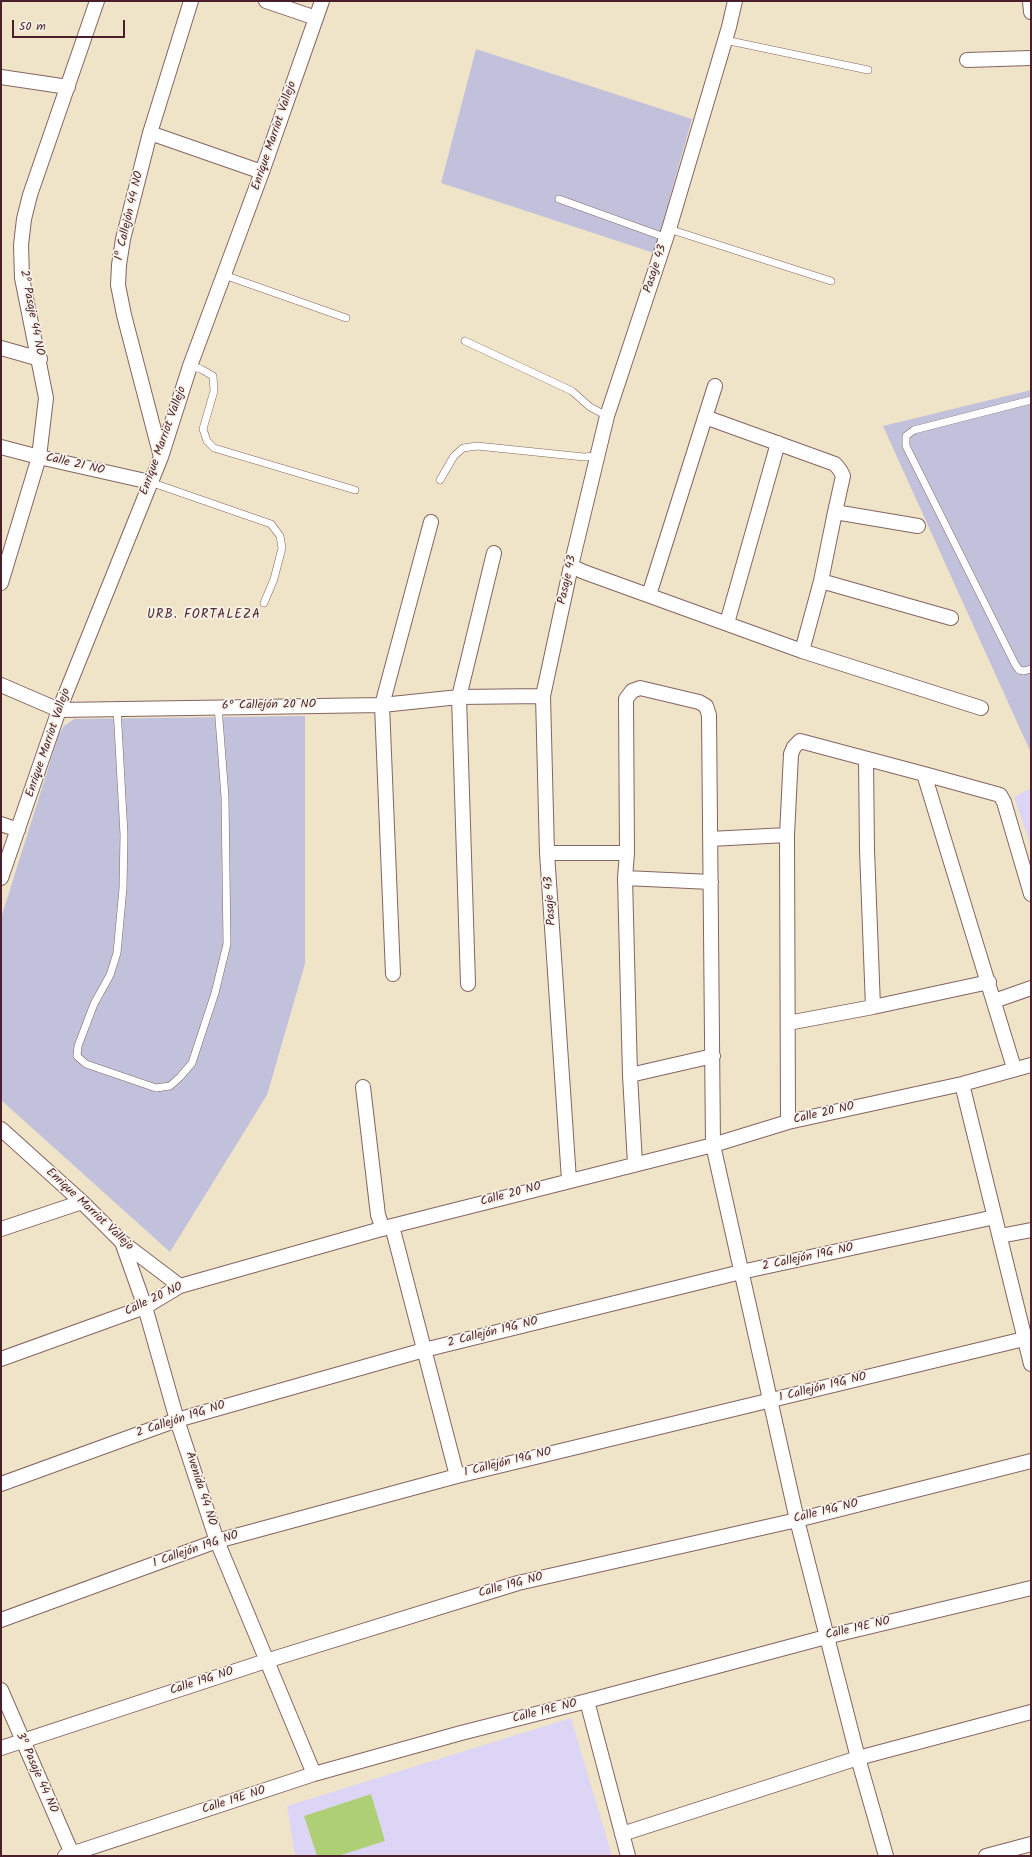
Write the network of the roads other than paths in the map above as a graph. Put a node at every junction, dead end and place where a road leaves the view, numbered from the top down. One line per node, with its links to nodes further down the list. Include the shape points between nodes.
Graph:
1 (94, 1): 14 (street, 2º Pasaje 44 NO)
2 (192, 1): 15 (street, 1º Callejón 44 NO)
3 (266, 1): 8 (street)
4 (322, 1): 8 (street, Enrique Marriot Vallejo)
5 (1030, 1): 7 (street)
6 (731, 2): 9 (street, Pasaje 43)
7 (1031, 12)
8 (316, 18): 16 (street, Enrique Marriot Vallejo)
9 (725, 40): 12 (lane); 18 (street, Pasaje 43)
10 (1031, 58): 11 (street)
11 (967, 60)
12 (868, 70)
13 (1, 77): 14 (street)
14 (68, 87): 24 (street, 2º Pasaje 44 NO, via 30,195 21,245 22,278)
15 (150, 133): 16 (street); 34 (street, 1º Callejón 44 NO, via 123,238 118,285)
16 (262, 172): 19 (street, Enrique Marriot Vallejo)
17 (559, 199): 18 (lane)
18 (668, 234): 20 (lane); 28 (street, Pasaje 43)
19 (224, 275): 21 (lane); 25 (street, Enrique Marriot Vallejo)
20 (831, 281)
21 (346, 318)
22 (466, 341): 28 (lane, via 572,391 590,407)
23 (1, 348): 24 (street)
24 (40, 359): 33 (street, 2º Pasaje 44 NO, via 46,398)
25 (190, 366): 34 (street, Enrique Marriot Vallejo); 37 (lane, via 212,376 214,391 203,429 207,441 214,448)
26 (715, 386): 29 (street)
27 (1031, 400): 50 (lane, via 914,430 906,436 906,446 1015,664 1019,670)
28 (607, 416): 32 (street, Pasaje 43)
29 (705, 417): 30 (street); 45 (street)
30 (778, 443): 38 (street, via 835,464 840,470 843,476); 48 (street)
31 (1, 447): 33 (street, Calle 21 NO)
32 (597, 456): 35 (lane, via 584,457 477,446 463,448 454,456); 42 (street, Pasaje 43)
33 (39, 457): 36 (street, Calle 21 NO); 44 (street, 2º Pasaje 44 NO)
34 (161, 457): 36 (street, Enrique Marriot Vallejo)
35 (440, 480)
36 (150, 482): 46 (lane, via 271,524 280,536 282,548); 58 (street, Enrique Marriot Vallejo)
37 (355, 490)
38 (835, 512): 40 (street); 43 (street)
39 (431, 522): 54 (street)
40 (918, 526)
41 (494, 553): 53 (street)
42 (571, 566): 45 (street); 52 (street, Pasaje 43)
43 (821, 580): 47 (street); 49 (street)
44 (1, 583)
45 (650, 595): 48 (street)
46 (264, 603)
47 (951, 618)
48 (727, 623): 49 (street)
49 (802, 651): 57 (street)
50 (1031, 669)
51 (1, 685): 58 (street, 6º Callejón 20 NO)
52 (543, 696): 53 (street, 6º Callejón 20 NO); 65 (street, Pasaje 43)
53 (459, 698): 54 (street, 6º Callejón 20 NO); 73 (street)
54 (382, 705): 55 (street, 6º Callejón 20 NO); 71 (street)
55 (218, 706): 56 (street, 6º Callejón 20 NO); 56 (lane, via 225,797 227,944 192,1063 170,1086 156,1088 86,1064 77,1056 78,1046 94,1004 110,976 118,946 124,835)
56 (117, 708): 58 (street, 6º Callejón 20 NO)
57 (982, 708)
58 (59, 710): 62 (street, Enrique Marriot Vallejo)
59 (866, 759): 60 (street); 63 (street, via 800,741 791,754); 76 (street)
60 (924, 774): 70 (street, via 1000,795); 72 (street)
61 (1, 824): 62 (street)
62 (18, 830): 67 (street, Enrique Marriot Vallejo)
63 (787, 835): 64 (street); 77 (street)
64 (710, 839): 66 (street, via 709,714 706,706 700,702 640,688 632,691 626,700); 69 (street)
65 (548, 853): 66 (street); 88 (street, Pasaje 43)
66 (627, 853): 68 (street)
67 (1, 878)
68 (625, 878): 69 (street); 81 (street)
69 (711, 882): 78 (street)
70 (1031, 894)
71 (393, 974)
72 (989, 982): 75 (street); 76 (street)
73 (468, 984)
74 (1031, 988): 75 (street)
75 (994, 1001): 80 (street)
76 (873, 1007): 77 (street)
77 (788, 1023): 84 (street)
78 (713, 1056): 81 (street); 86 (street)
79 (1031, 1065): 80 (street, Calle 20 NO)
80 (1014, 1068): 82 (street, Calle 20 NO)
81 (630, 1075): 87 (street)
82 (962, 1084): 84 (street, Calle 20 NO); 90 (street)
83 (363, 1087): 91 (street, via 378,1215)
84 (788, 1122): 86 (street, Calle 20 NO)
85 (1, 1129): 89 (street, Enrique Marriot Vallejo)
86 (713, 1145): 87 (street, Calle 20 NO); 96 (street)
87 (635, 1164): 88 (street, Calle 20 NO)
88 (570, 1180): 91 (street, Calle 20 NO)
89 (82, 1202): 92 (street); 95 (street, Enrique Marriot Vallejo)
90 (995, 1217): 94 (street); 96 (street, 2 Callejón 19G NO)
91 (387, 1227): 97 (street, Calle 20 NO); 100 (street)
92 (1, 1229)
93 (1031, 1230): 94 (street)
94 (1000, 1236): 99 (street)
95 (122, 1242): 97 (street, Enrique Marriot Vallejo); 98 (street, Avenida 44 NO)
96 (741, 1272): 100 (street, 2 Callejón 19G NO); 103 (street)
97 (180, 1286): 98 (street, Calle 20 NO)
98 (145, 1307): 101 (street, Calle 20 NO); 104 (street, Avenida 44 NO)
99 (1024, 1339): 102 (street); 103 (street, 1 Callejón 19G NO)
100 (424, 1350): 104 (street, 2 Callejón 19G NO); 106 (street)
101 (1, 1359)
102 (1031, 1364)
103 (769, 1401): 106 (street, 1 Callejón 19G NO); 108 (street)
104 (177, 1420): 107 (street, 2 Callejón 19G NO); 109 (street, Avenida 44 NO)
105 (1031, 1462): 108 (street, Calle 19G NO)
106 (457, 1476): 109 (street, 1 Callejón 19G NO)
107 (1, 1484)
108 (797, 1520): 112 (street); 113 (street, Calle 19G NO, via 518,1583)
109 (216, 1541): 111 (street, 1 Callejón 19G NO); 113 (street, Avenida 44 NO)
110 (1031, 1588): 112 (street, Calle 19E NO)
111 (1, 1620)
112 (826, 1637): 115 (street, Calle 19E NO); 119 (street)
113 (266, 1661): 117 (street, Calle 19G NO); 120 (street, Avenida 44 NO)
114 (1, 1690): 117 (street, 3º Pasaje 44 NO)
115 (587, 1701): 120 (street, Calle 19E NO, via 461,1732); 121 (street)
116 (1031, 1712): 119 (street)
117 (22, 1741): 118 (street, Calle 19G NO); 123 (street, 3º Pasaje 44 NO)
118 (1, 1748)
119 (858, 1758): 121 (street); 125 (street)
120 (314, 1774): 123 (street, Calle 19E NO)
121 (622, 1834): 124 (street)
122 (1031, 1844): 126 (street)
123 (70, 1855)
124 (628, 1856)
125 (886, 1856)
126 (986, 1856)

